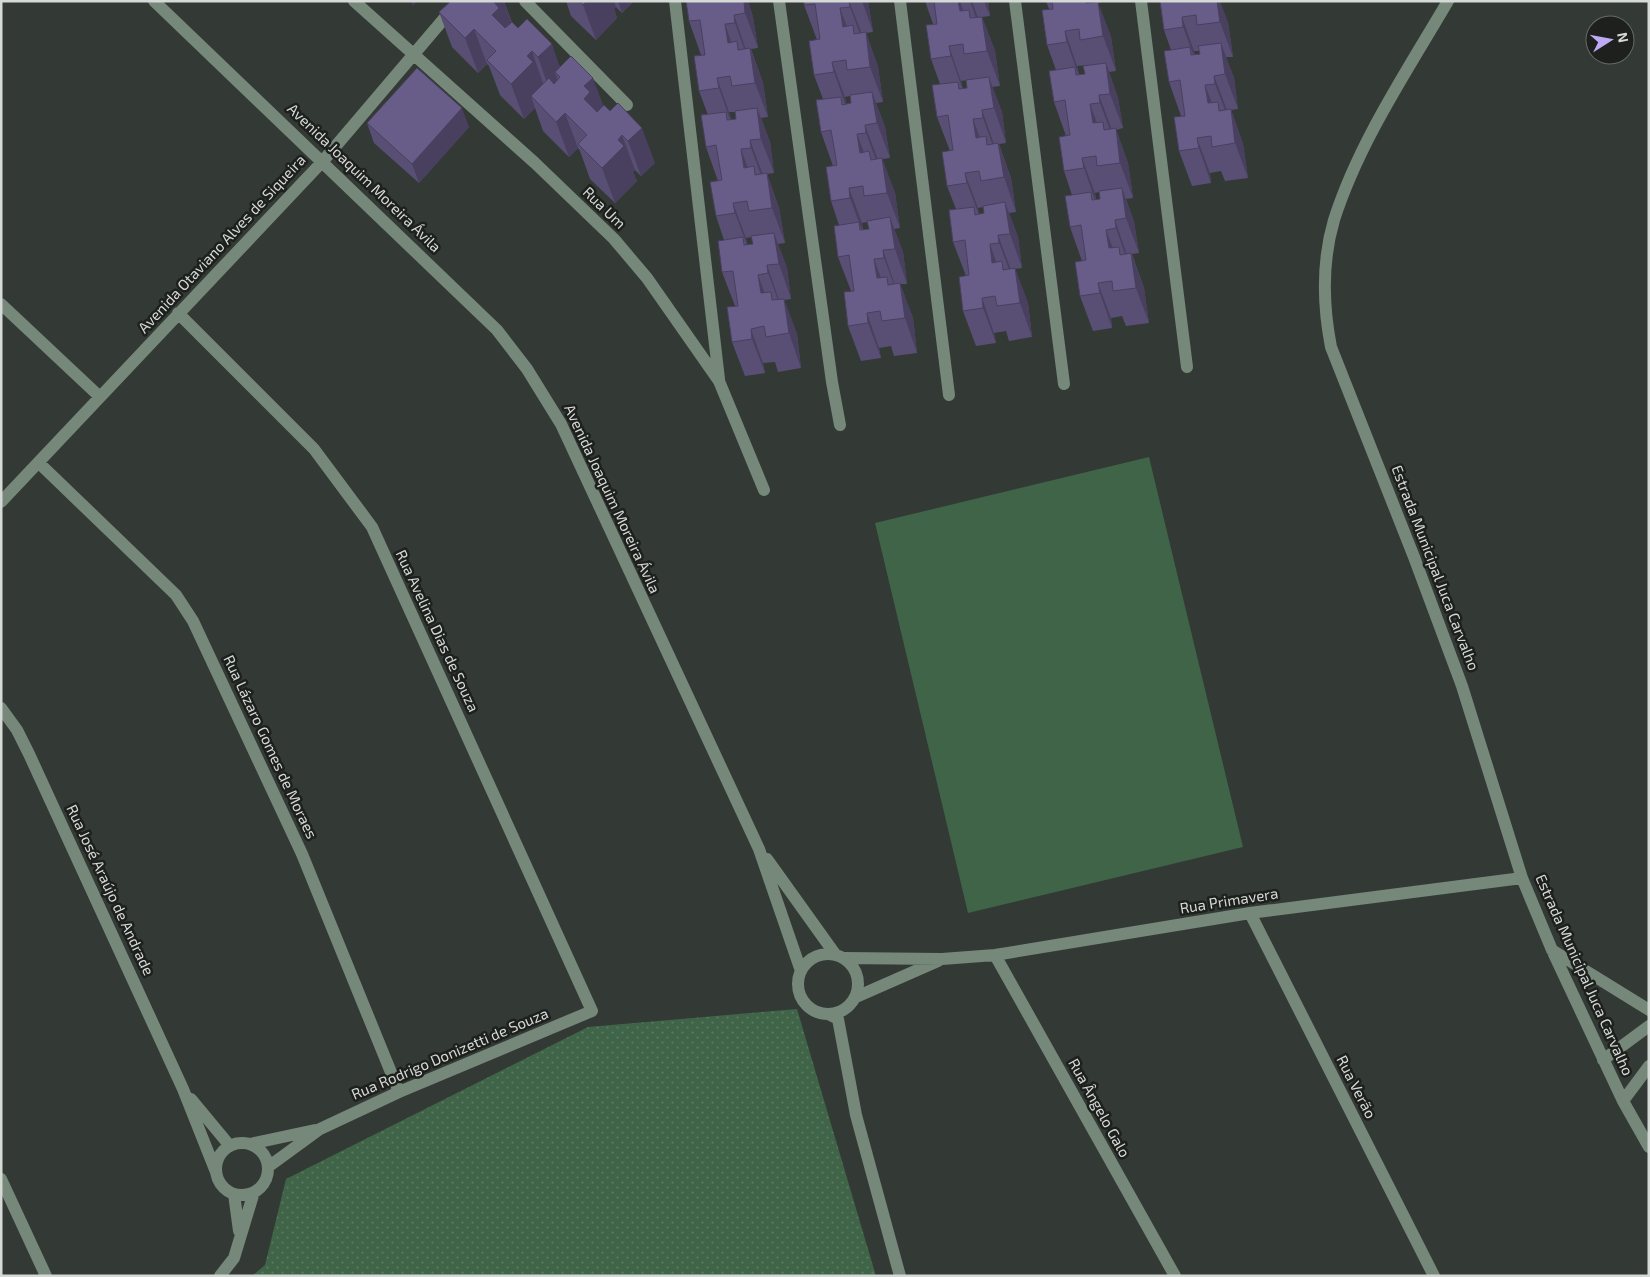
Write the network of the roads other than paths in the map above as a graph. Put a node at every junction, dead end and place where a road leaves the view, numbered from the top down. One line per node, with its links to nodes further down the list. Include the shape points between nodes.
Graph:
1 (154, 1): 13 (street, Avenida Joaquim Moreira Ávila)
2 (354, 1): 11 (street, Rua Um)
3 (459, 1): 11 (street, Avenida Otaviano Alves de Siqueira)
4 (525, 1): 12 (street)
5 (674, 1): 17 (street)
6 (779, 1): 21 (street)
7 (900, 1): 19 (street)
8 (1015, 1): 18 (street)
9 (1141, 1): 16 (street)
10 (1448, 1): 27 (street, Estrada Municipal Juca Carvalho, via 1379,119 1347,187 1334,221 1324,301 1331,348 1462,686)
11 (413, 55): 13 (street, Avenida Otaviano Alves de Siqueira); 17 (street, Rua Um, via 535,163 614,240 667,303)
12 (627, 105)
13 (323, 160): 15 (street, Avenida Otaviano Alves de Siqueira); 26 (street, Avenida Joaquim Moreira Ávila, via 497,330 527,369 561,424)
14 (1, 304): 20 (street)
15 (178, 314): 20 (street, Avenida Otaviano Alves de Siqueira); 36 (street, Rua Avelina Dias de Souza, via 314,449 372,527)
16 (1187, 367)
17 (719, 381): 23 (street, Rua Um)
18 (1064, 384)
19 (949, 395)
20 (100, 398): 22 (street, Avenida Otaviano Alves de Siqueira)
21 (840, 425)
22 (39, 463): 24 (street, Avenida Otaviano Alves de Siqueira); 42 (street, Rua Lázaro Gomes de Moraes, via 176,595 193,621 302,854)
23 (764, 490)
24 (1, 502)
25 (1, 708): 41 (street, Rua José Araújo de Andrade, via 29,754)
26 (759, 849): 31 (street, Avenida Joaquim Moreira Ávila); 33 (street, Avenida Joaquim Moreira Ávila)
27 (1522, 878): 28 (street, Rua Primavera); 29 (street, Estrada Municipal Juca Carvalho)
28 (1250, 913): 30 (street, Rua Primavera); 58 (street, Rua Verão)
29 (1552, 950): 35 (street); 39 (street, Estrada Municipal Juca Carvalho)
30 (995, 955): 32 (street, Rua Primavera); 57 (street, Rua Ângelo Galo)
31 (840, 956): 32 (street, Rua Primavera); 33 (street, via 815,956); 34 (street, via 853,966 858,975)
32 (942, 959): 34 (street, Rua Primavera)
33 (801, 971): 37 (street, via 798,990 803,1000 810,1008)
34 (856, 997): 37 (street, via 850,1006)
35 (1649, 1010)
36 (592, 1011): 42 (street, Rua Rodrigo Donizetti de Souza)
37 (830, 1015): 56 (street, via 838,1019 856,1115)
38 (1649, 1026): 39 (street)
39 (1603, 1060): 43 (street, Estrada Municipal Juca Carvalho)
40 (1649, 1066): 43 (street)
41 (184, 1089): 46 (street, Rua José Araújo de Andrade); 49 (street, Rua José Araújo de Andrade)
42 (399, 1092): 44 (street, Rua Rodrigo Donizetti de Souza)
43 (1623, 1101): 47 (street, Estrada Municipal Juca Carvalho)
44 (320, 1128): 45 (street, Rua Rodrigo Donizetti de Souza); 48 (street, Rua Rodrigo Donizetti de Souza)
45 (250, 1144): 46 (street); 48 (street, via 262,1153)
46 (230, 1146): 49 (street, via 222,1152)
47 (1649, 1147)
48 (268, 1167): 51 (street, via 262,1186)
49 (216, 1172): 52 (street, via 225,1190)
50 (1, 1179): 54 (street)
51 (254, 1192): 52 (street); 53 (street)
52 (234, 1194): 53 (street)
53 (240, 1236): 55 (street, via 234,1258)
54 (46, 1276)
55 (220, 1276)
56 (900, 1276)
57 (1175, 1276)
58 (1434, 1276)

